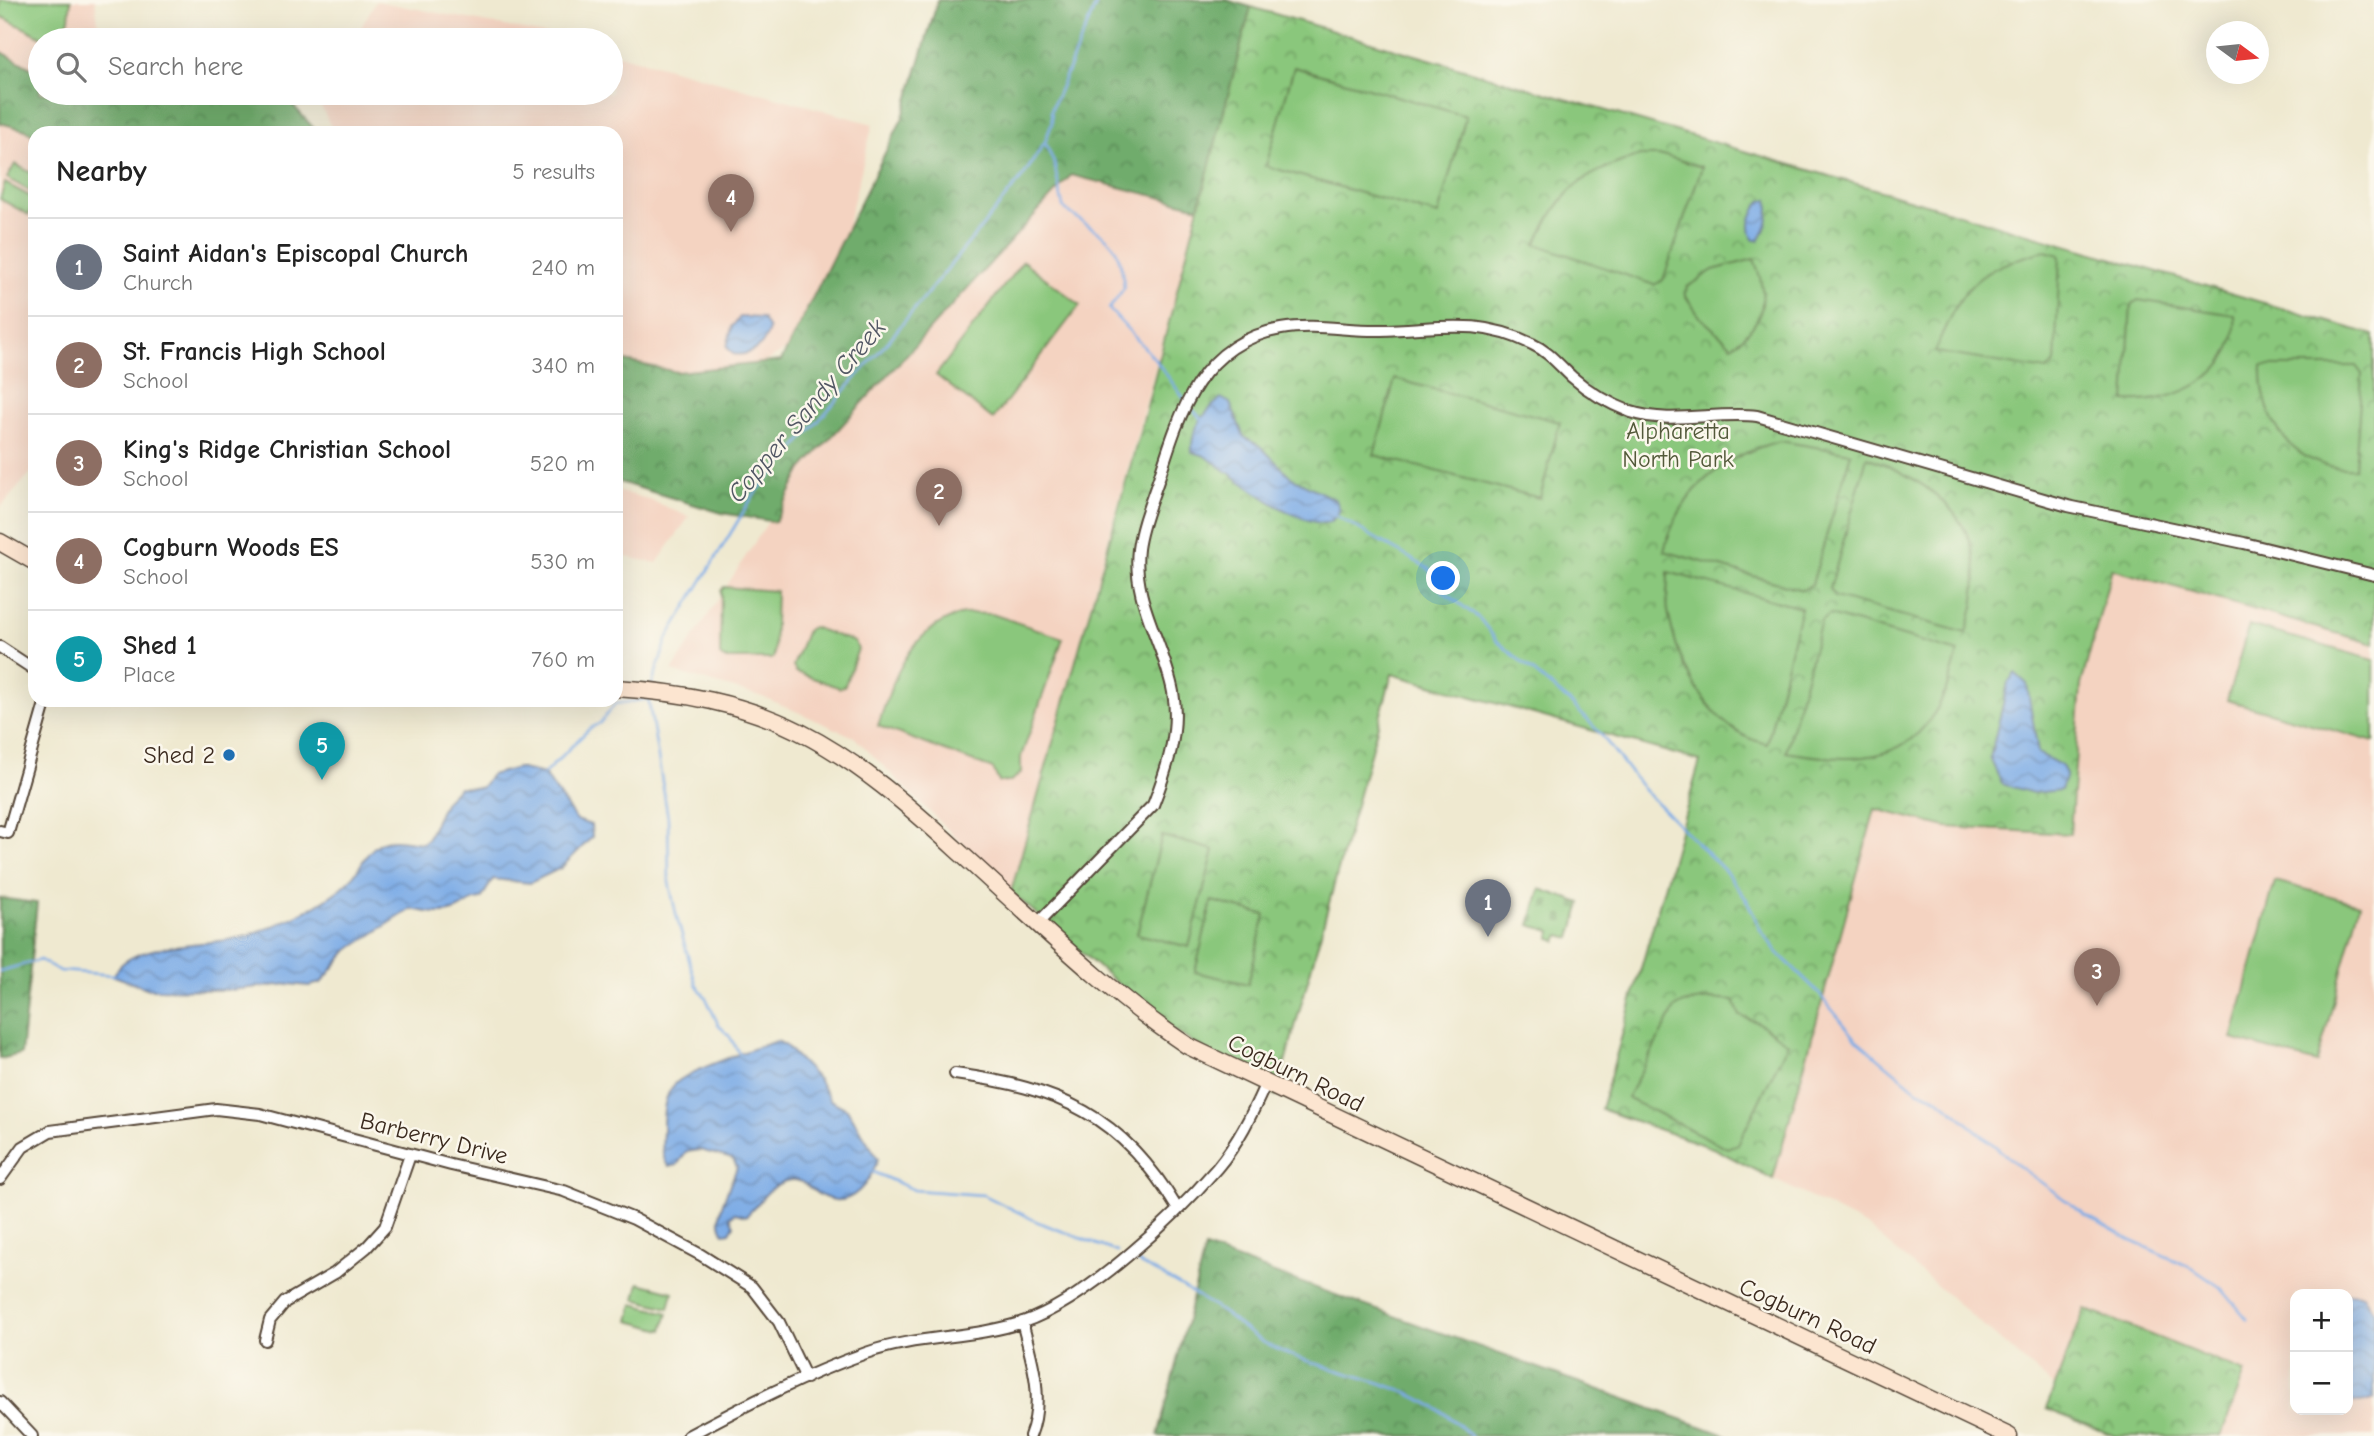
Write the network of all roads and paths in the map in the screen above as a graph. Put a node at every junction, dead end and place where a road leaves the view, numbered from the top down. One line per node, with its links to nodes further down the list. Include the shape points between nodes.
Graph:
1 (1, 545): 2 (street)
2 (28, 558)
3 (2374, 575): 9 (street, via 2068,506 1757,416 1636,413 1598,396 1531,343 1481,327 1452,324 1372,331 1313,326 1268,332 1228,350 1191,391 1140,538 1140,593 1169,675 1174,705 1174,737 1159,790 1153,805)
4 (0, 647): 5 (street)
5 (28, 665)
6 (623, 688): 9 (street, Cogburn Road, via 708,699 772,720 826,746 876,780)
7 (45, 707): 8 (street, via 8,833)
8 (0, 831)
9 (1038, 923): 11 (street, Cogburn Road, via 1159,1027)
10 (955, 1074): 14 (street, via 1014,1084 1097,1118 1133,1147)
11 (1265, 1085): 14 (street, via 1247,1124 1218,1167); 22 (street, Cogburn Road)
12 (410, 1155): 13 (street, Barberry Drive, via 260,1114 216,1109 50,1131 23,1147); 16 (street, via 385,1227 335,1273 285,1302 270,1320); 17 (street, Barberry Drive, via 564,1191 634,1219 701,1255 762,1297)
13 (0, 1179)
14 (1177, 1208): 15 (street, via 1098,1277 1057,1307)
15 (1022, 1322): 17 (street, via 868,1352); 21 (street, via 1037,1388)
16 (265, 1340)
17 (806, 1378): 20 (street)
18 (0, 1402): 19 (street)
19 (32, 1436)
20 (688, 1436)
21 (1030, 1436)
22 (2009, 1436)

